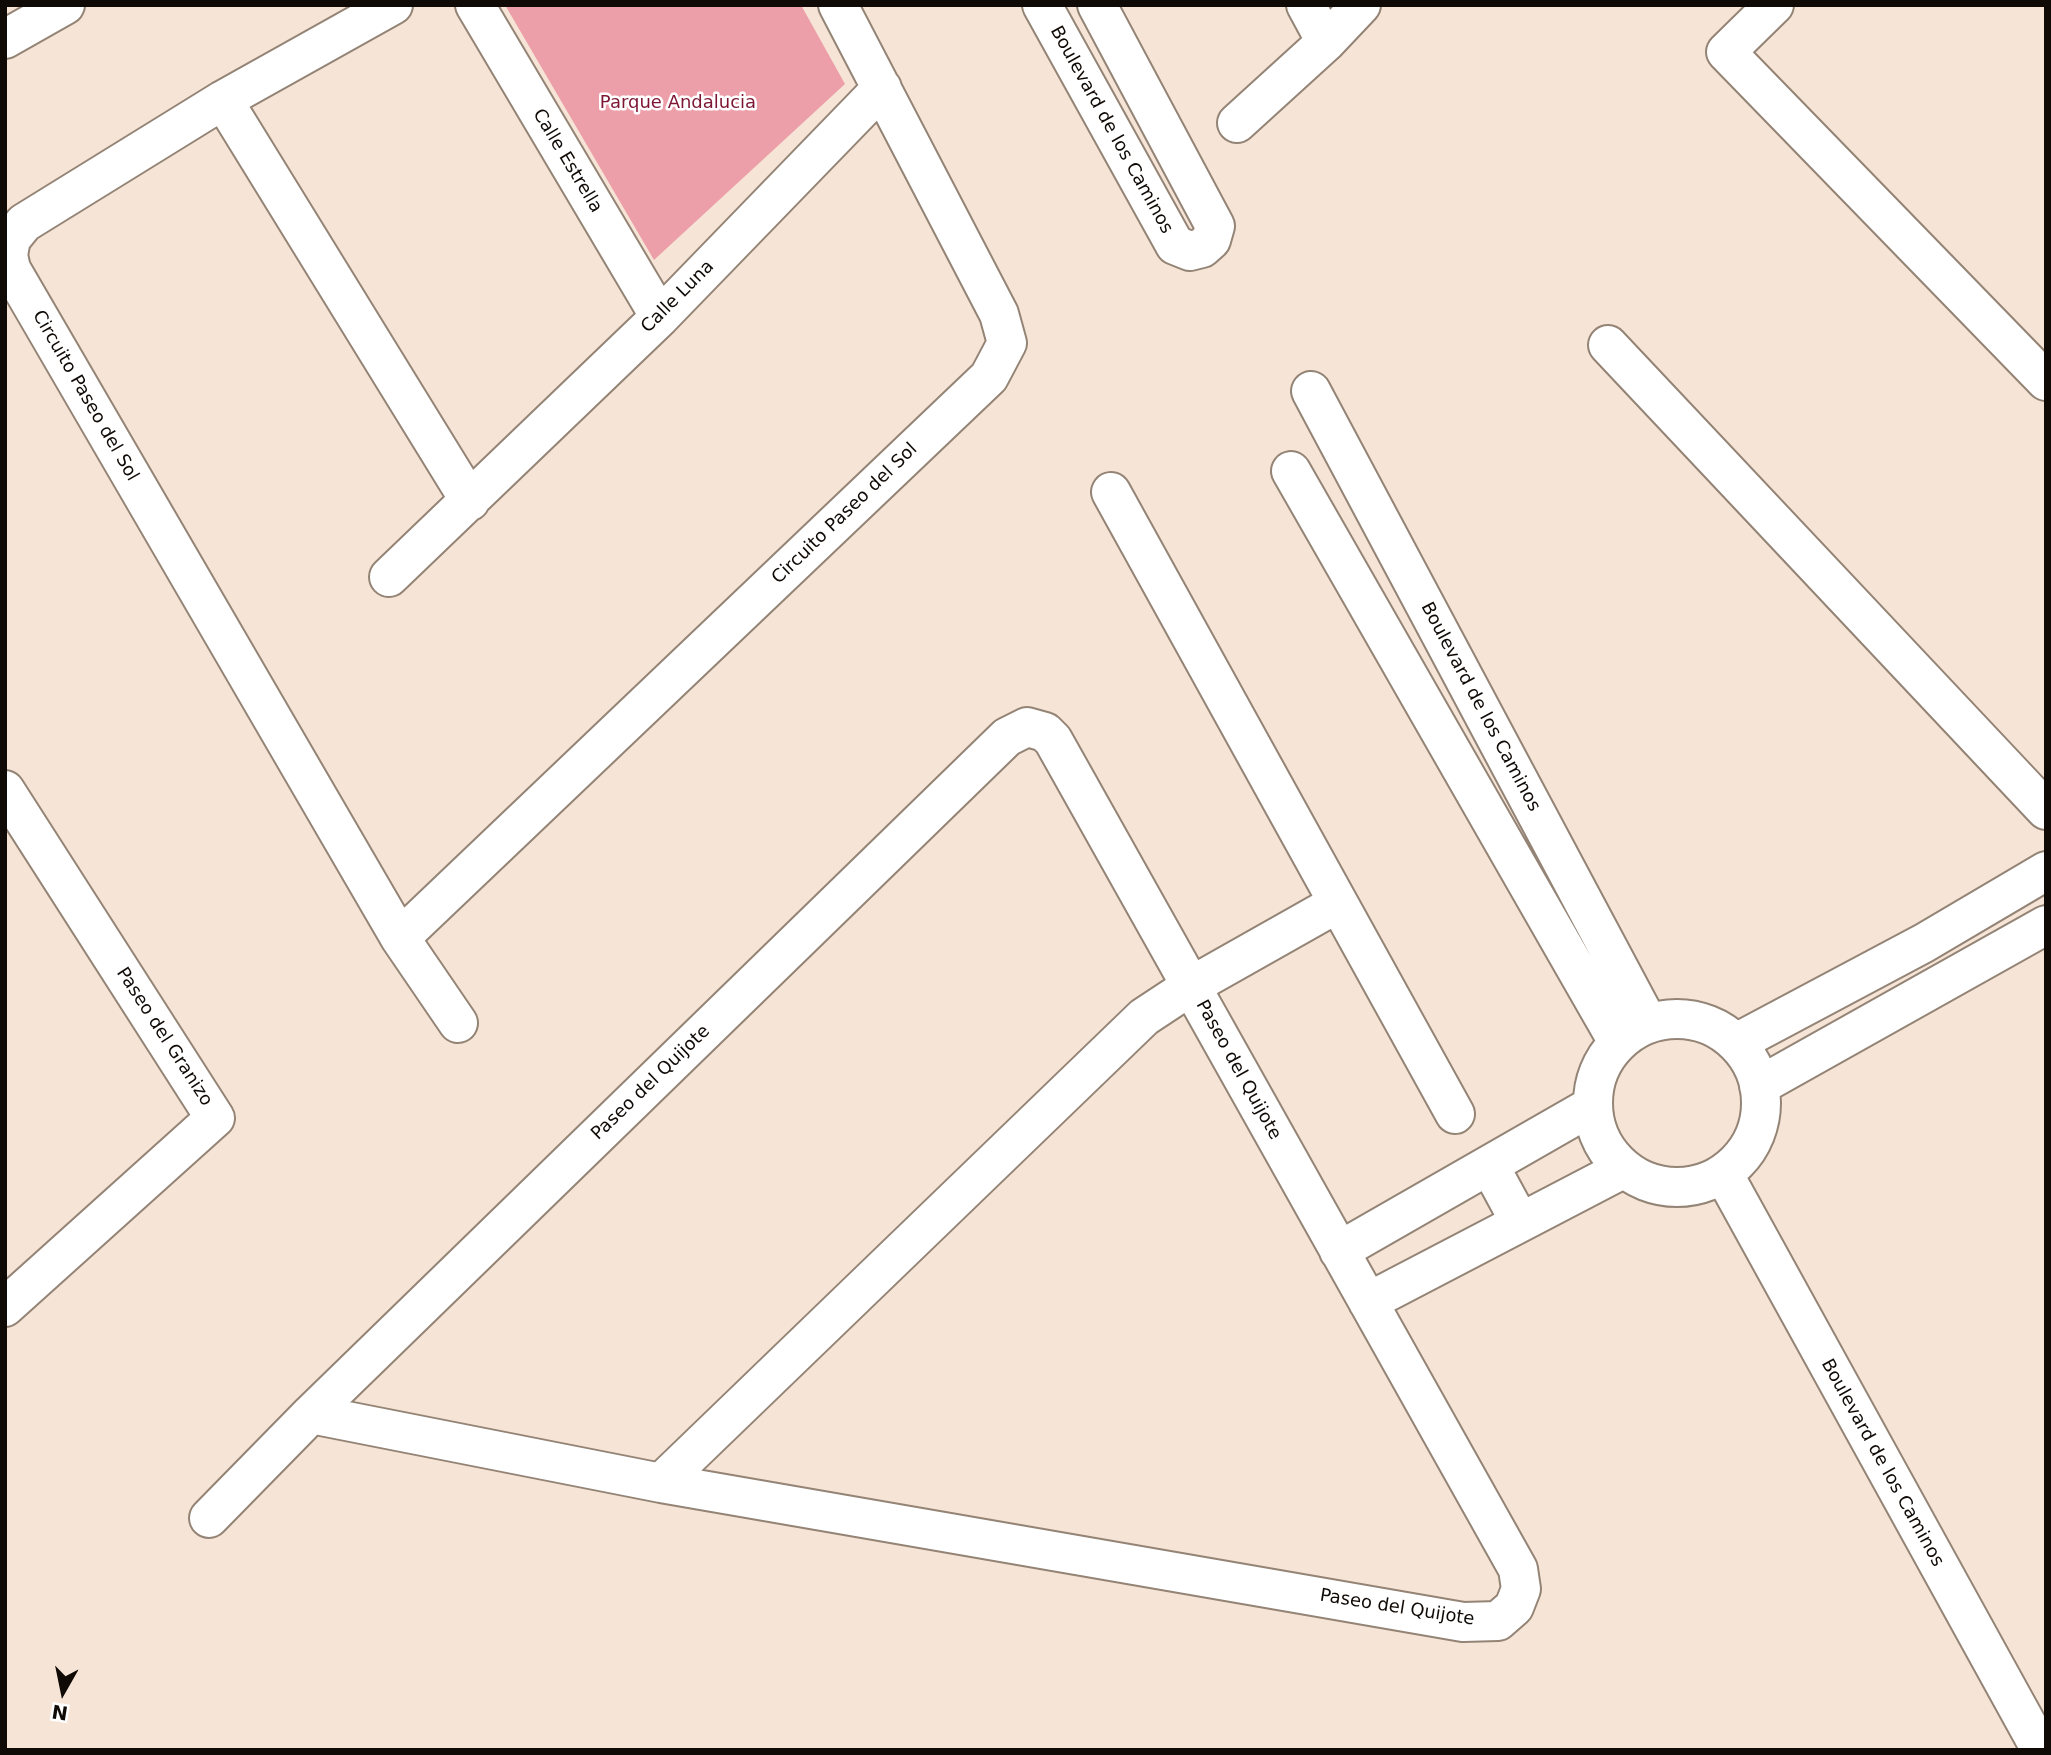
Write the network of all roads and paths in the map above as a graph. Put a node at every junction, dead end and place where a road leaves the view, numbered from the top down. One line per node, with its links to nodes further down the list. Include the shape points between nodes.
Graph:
1 (65, 5): 10 (street)
2 (393, 5): 13 (street, Circuito Paseo del Sol)
3 (475, 5): 15 (street, Calle Estrella)
4 (838, 5): 12 (street, Circuito Paseo del Sol)
5 (1042, 5): 6 (street, Boulevard de los Caminos, via 1175,245 1190,251 1202,248 1211,240 1215,226)
6 (1097, 5)
7 (1306, 5): 11 (street)
8 (1361, 5): 11 (street)
9 (1774, 5): 17 (street, via 1726,52)
10 (5, 38)
11 (1326, 42): 14 (street)
12 (882, 88): 15 (street, Calle Luna); 28 (street, Circuito Paseo del Sol, via 999,314 1007,343 989,377)
13 (223, 100): 21 (street); 28 (street, Circuito Paseo del Sol, via 24,223 11,239 8,255 11,269)
14 (1237, 123)
15 (660, 317): 21 (street, Calle Luna)
16 (1608, 345): 24 (street)
17 (2046, 381)
18 (1311, 391): 31 (street, Boulevard de los Caminos)
19 (1292, 471): 31 (street)
20 (1111, 492): 26 (street)
21 (470, 501): 22 (street, Calle Luna)
22 (390, 577)
23 (5, 790): 42 (street, Paseo del Granizo, via 215,1118)
24 (2046, 810)
25 (2046, 871): 32 (street, via 1924,943)
26 (1338, 903): 29 (street, Paseo del Quijote); 35 (street)
27 (2046, 925): 33 (street)
28 (400, 938): 30 (street, Circuito Paseo del Sol)
29 (1191, 986): 40 (street, Paseo del Quijote); 43 (street, Paseo del Quijote, via 1053,740 1045,732 1027,727 1007,737); 44 (street, Paseo del Quijote, via 1144,1017)
30 (458, 1023)
31 (1633, 1032): 32 (street, via 1690,1019 1728,1034); 34 (street, via 1598,1071)
32 (1736, 1043): 33 (street, via 1755,1066)
33 (1759, 1086): 38 (street, via 1763,1106 1752,1146)
34 (1592, 1106): 36 (street); 37 (street, via 1600,1141)
35 (1455, 1114)
36 (1489, 1165): 39 (street); 40 (street)
37 (1623, 1169): 38 (street, via 1654,1185 1690,1188); 39 (street)
38 (1724, 1175): 46 (street, Boulevard de los Caminos)
39 (1520, 1222): 41 (street)
40 (1339, 1251): 41 (street, Paseo del Quijote)
41 (1368, 1302): 44 (street, Paseo del Quijote, via 1518,1569 1521,1589 1514,1607 1498,1621 1463,1622)
42 (5, 1307)
43 (311, 1414): 44 (street, Paseo del Quijote); 45 (street)
44 (661, 1483)
45 (209, 1518)
46 (2041, 1750)

